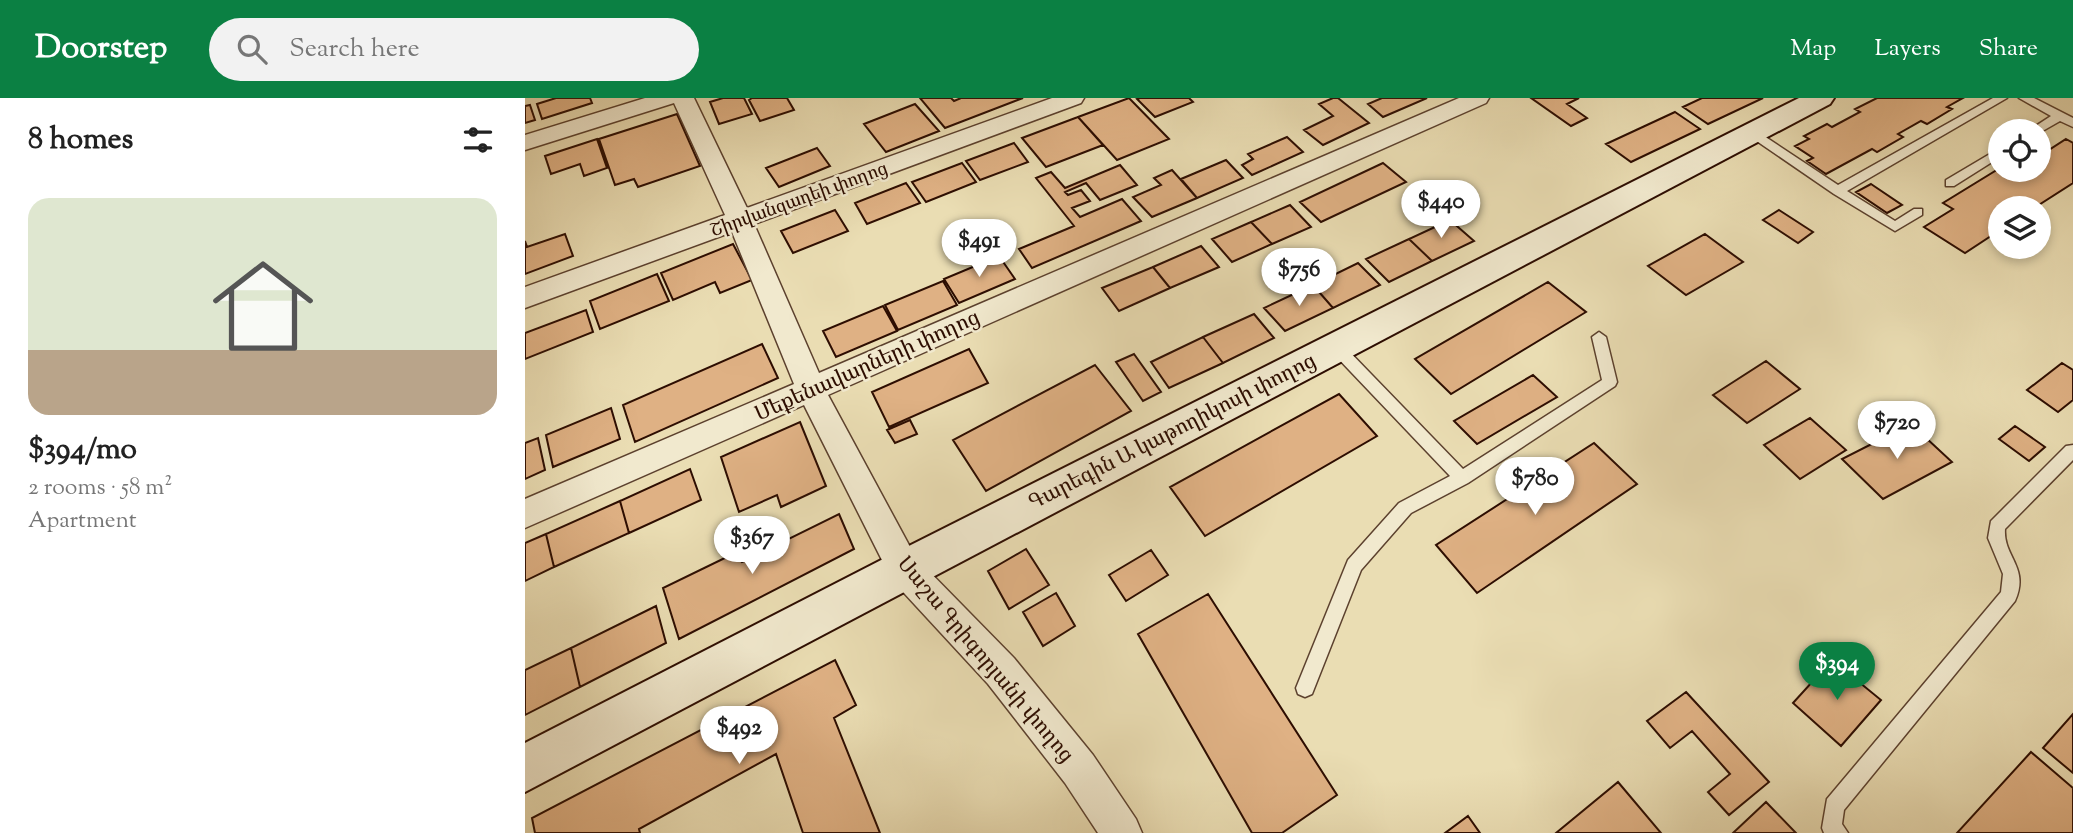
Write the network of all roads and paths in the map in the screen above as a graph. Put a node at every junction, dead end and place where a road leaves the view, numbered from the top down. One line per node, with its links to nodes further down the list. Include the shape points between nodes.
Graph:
1 (668, 98): 12 (street)
2 (683, 98): 17 (street, Սաշա Գրիգորյանի փողոց)
3 (1073, 98): 17 (street, Շիրվանզադեի փողոց)
4 (1478, 98): 21 (street, Մեքենավարների փողոց)
5 (1820, 98): 11 (street, Գարեգին Ա կաթողիկոսի փողոց)
6 (2001, 98): 15 (lane)
7 (2025, 98): 8 (lane)
8 (2059, 116): 9 (lane); 10 (lane)
9 (2051, 121)
10 (2073, 123)
11 (1751, 133): 15 (lane); 20 (street, Գարեգին Ա կաթողիկոսի փողոց)
12 (525, 143)
13 (1988, 159): 14 (lane)
14 (1950, 183)
15 (1838, 191): 16 (lane, via 1895,227)
16 (1918, 212)
17 (740, 220): 18 (street, Շիրվանզադեի փողոց); 21 (street, Սաշա Գրիգորյանի փողոց)
18 (525, 298)
19 (1599, 337): 23 (lane, via 1610,382)
20 (1336, 347): 23 (lane); 25 (street, Գարեգին Ա կաթողիկոսի փողոց)
21 (811, 390): 24 (street, Մեքենավարների փողոց); 25 (street, Սաշա Գրիգորյանի փողոց)
22 (2072, 450): 29 (lane, via 1997,526 1996,538 2012,574 2009,595 1834,806 1832,828)
23 (1462, 478): 26 (lane, via 1405,508 1354,565)
24 (525, 514)
25 (904, 569): 27 (street, Գարեգին Ա կաթողիկոսի փողոց); 28 (street, Սաշա Գրիգորյանի փողոց, via 1001,671 1080,768)
26 (1305, 688)
27 (525, 768)
28 (1122, 833)
29 (1837, 833)

